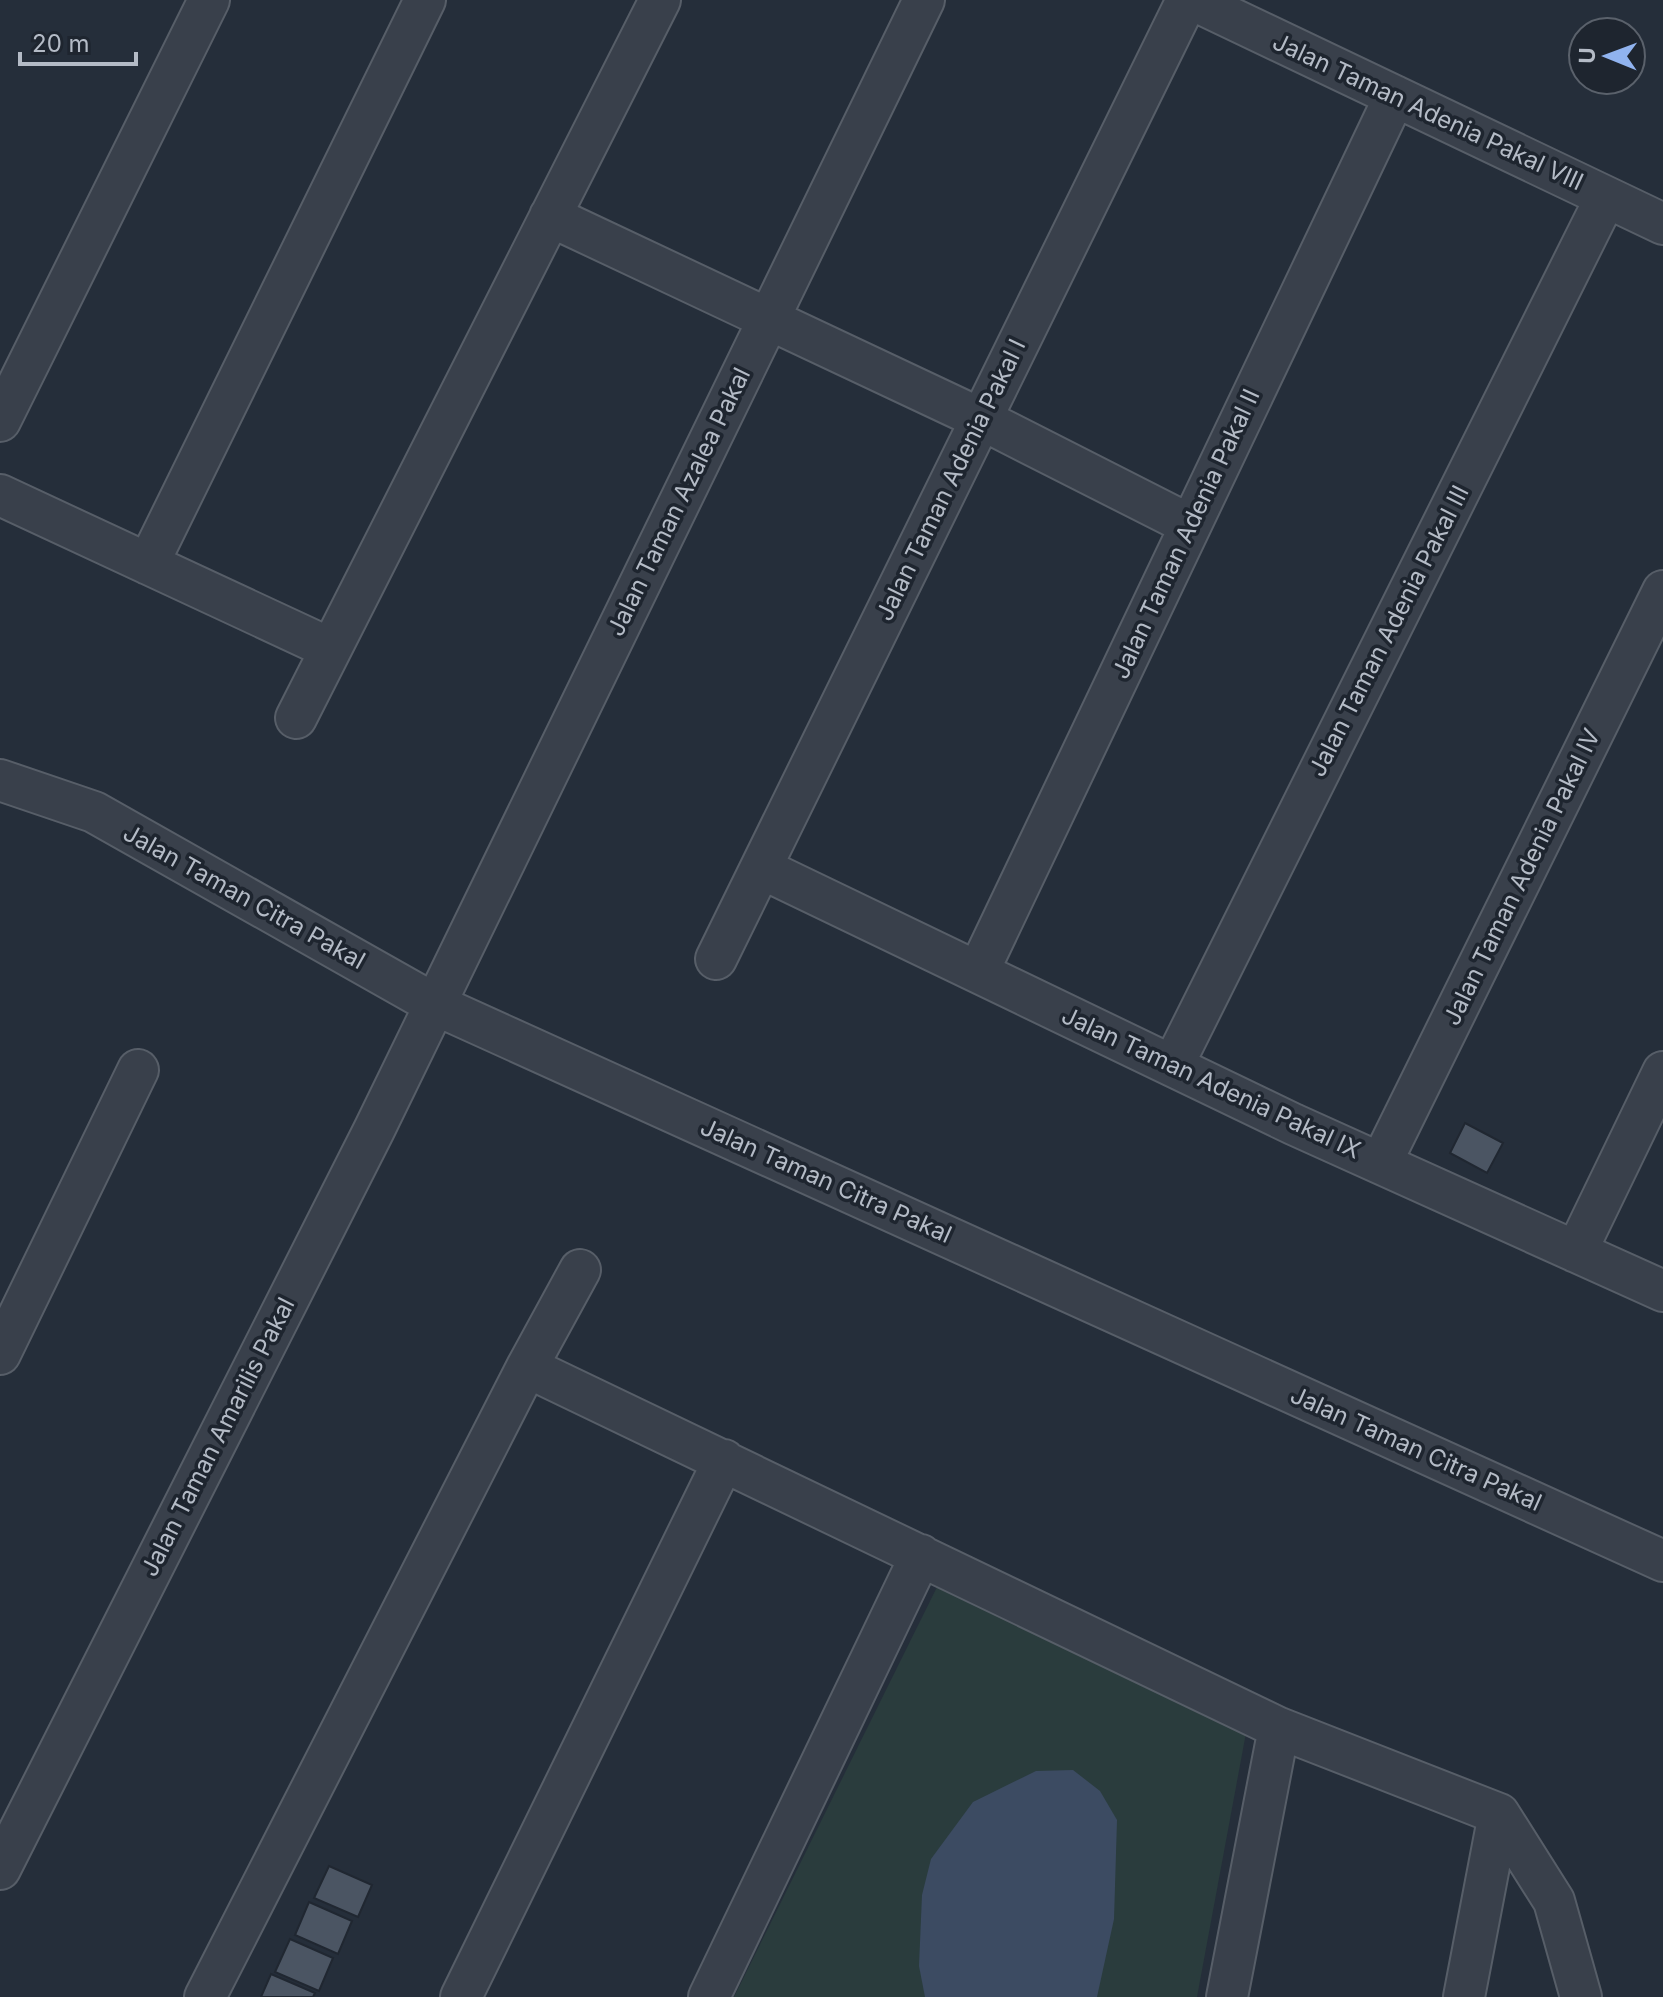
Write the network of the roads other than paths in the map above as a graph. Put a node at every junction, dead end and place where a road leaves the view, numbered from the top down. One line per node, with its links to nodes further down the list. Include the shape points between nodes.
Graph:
1 (209, 0): 13 (street)
2 (425, 0): 16 (street)
3 (660, 0): 9 (street)
4 (924, 0): 11 (street, Jalan Taman Azalea Pakal)
5 (1187, 0): 12 (street, Jalan Taman Adenia Pakal I)
6 (1193, 0): 7 (street, Jalan Taman Adenia Pakal VIII)
7 (1395, 96): 8 (street, Jalan Taman Adenia Pakal VIII); 15 (street, Jalan Taman Adenia Pakal II)
8 (1606, 197): 10 (street, Jalan Taman Adenia Pakal VIII); 25 (street, Jalan Taman Adenia Pakal III)
9 (550, 216): 11 (street); 18 (street)
10 (1663, 224)
11 (769, 319): 12 (street); 24 (street, Jalan Taman Azalea Pakal)
12 (981, 419): 15 (street); 21 (street, Jalan Taman Adenia Pakal I)
13 (0, 421)
14 (0, 495): 16 (street)
15 (1190, 525): 23 (street, Jalan Taman Adenia Pakal II)
16 (148, 564): 18 (street)
17 (1663, 591): 28 (street, Jalan Taman Adenia Pakal IV)
18 (331, 649): 19 (street)
19 (296, 718)
20 (0, 780): 24 (street, Jalan Taman Citra Pakal, via 94,812)
21 (761, 868): 22 (street, Jalan Taman Adenia Pakal I); 23 (street, Jalan Taman Adenia Pakal IX)
22 (716, 959)
23 (978, 972): 25 (street, Jalan Taman Adenia Pakal IX)
24 (434, 1004): 36 (street, Jalan Taman Citra Pakal); 39 (street, Jalan Taman Amarilis Pakal)
25 (1173, 1065): 28 (street, Jalan Taman Adenia Pakal IX)
26 (138, 1070): 32 (street)
27 (1663, 1072): 29 (street)
28 (1381, 1163): 29 (street, Jalan Taman Adenia Pakal IX)
29 (1576, 1252): 31 (street, Jalan Taman Adenia Pakal IX)
30 (580, 1270): 33 (street)
31 (1663, 1291)
32 (0, 1354)
33 (527, 1367): 34 (street); 40 (street)
34 (724, 1460): 35 (street); 41 (street)
35 (921, 1555): 37 (street); 42 (street)
36 (1663, 1561)
37 (1279, 1728): 38 (street); 43 (street)
38 (1499, 1814): 44 (street); 45 (street, via 1554,1901)
39 (0, 1869)
40 (205, 1997)
41 (461, 1997)
42 (709, 1997)
43 (1227, 1997)
44 (1464, 1997)
45 (1581, 1997)

